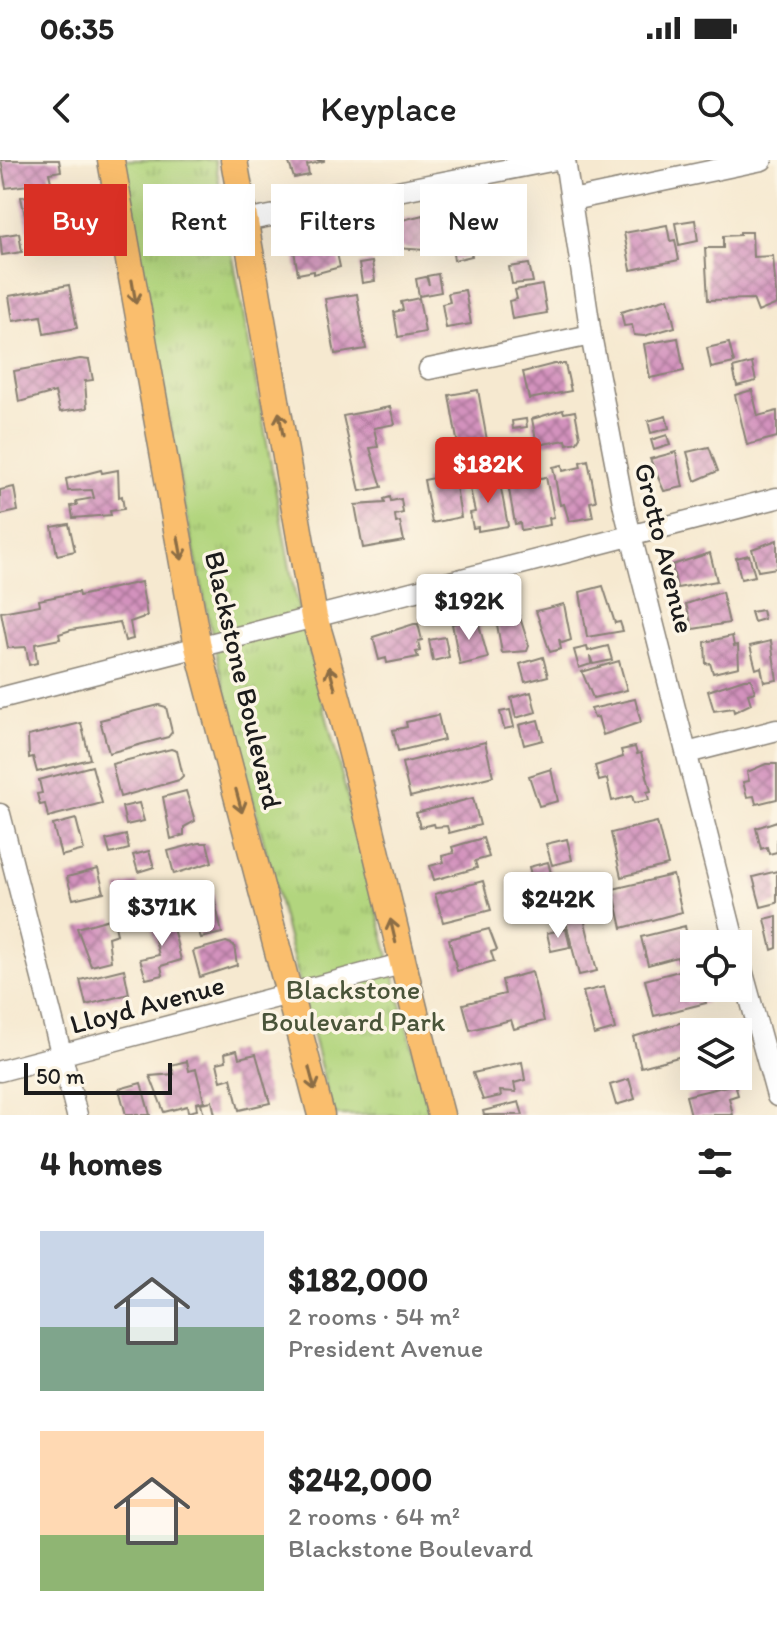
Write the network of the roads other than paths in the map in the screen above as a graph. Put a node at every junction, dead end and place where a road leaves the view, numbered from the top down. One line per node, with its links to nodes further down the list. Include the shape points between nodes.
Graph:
1 (111, 160): 15 (main road, Blackstone Boulevard, one-way to 15)
2 (234, 160): 6 (main road)
3 (556, 160): 8 (street)
4 (565, 160): 7 (street, Grotto Avenue)
5 (762, 160): 7 (street)
6 (238, 184)
7 (572, 200): 10 (street, Grotto Avenue)
8 (255, 219)
9 (251, 256): 14 (main road, one-way to 9)
10 (591, 335): 11 (street); 13 (street, Grotto Avenue)
11 (429, 369)
12 (777, 498): 13 (street)
13 (632, 535): 14 (street); 18 (street, Grotto Avenue)
14 (314, 617): 15 (street); 21 (main road, one-way to 14)
15 (198, 647): 16 (street); 22 (main road, Blackstone Boulevard, one-way to 22)
16 (0, 698)
17 (777, 730): 18 (street)
18 (687, 753): 20 (street, Grotto Avenue)
19 (0, 814): 24 (street)
20 (731, 930)
21 (401, 964): 22 (street, Lloyd Avenue); 29 (main road)
22 (290, 996): 24 (street, Lloyd Avenue); 28 (main road, Blackstone Boulevard, one-way to 28)
23 (751, 1002): 26 (street)
24 (61, 1055): 25 (street, Lloyd Avenue); 27 (street)
25 (0, 1071)
26 (777, 1096)
27 (77, 1115)
28 (321, 1115)
29 (441, 1115)

